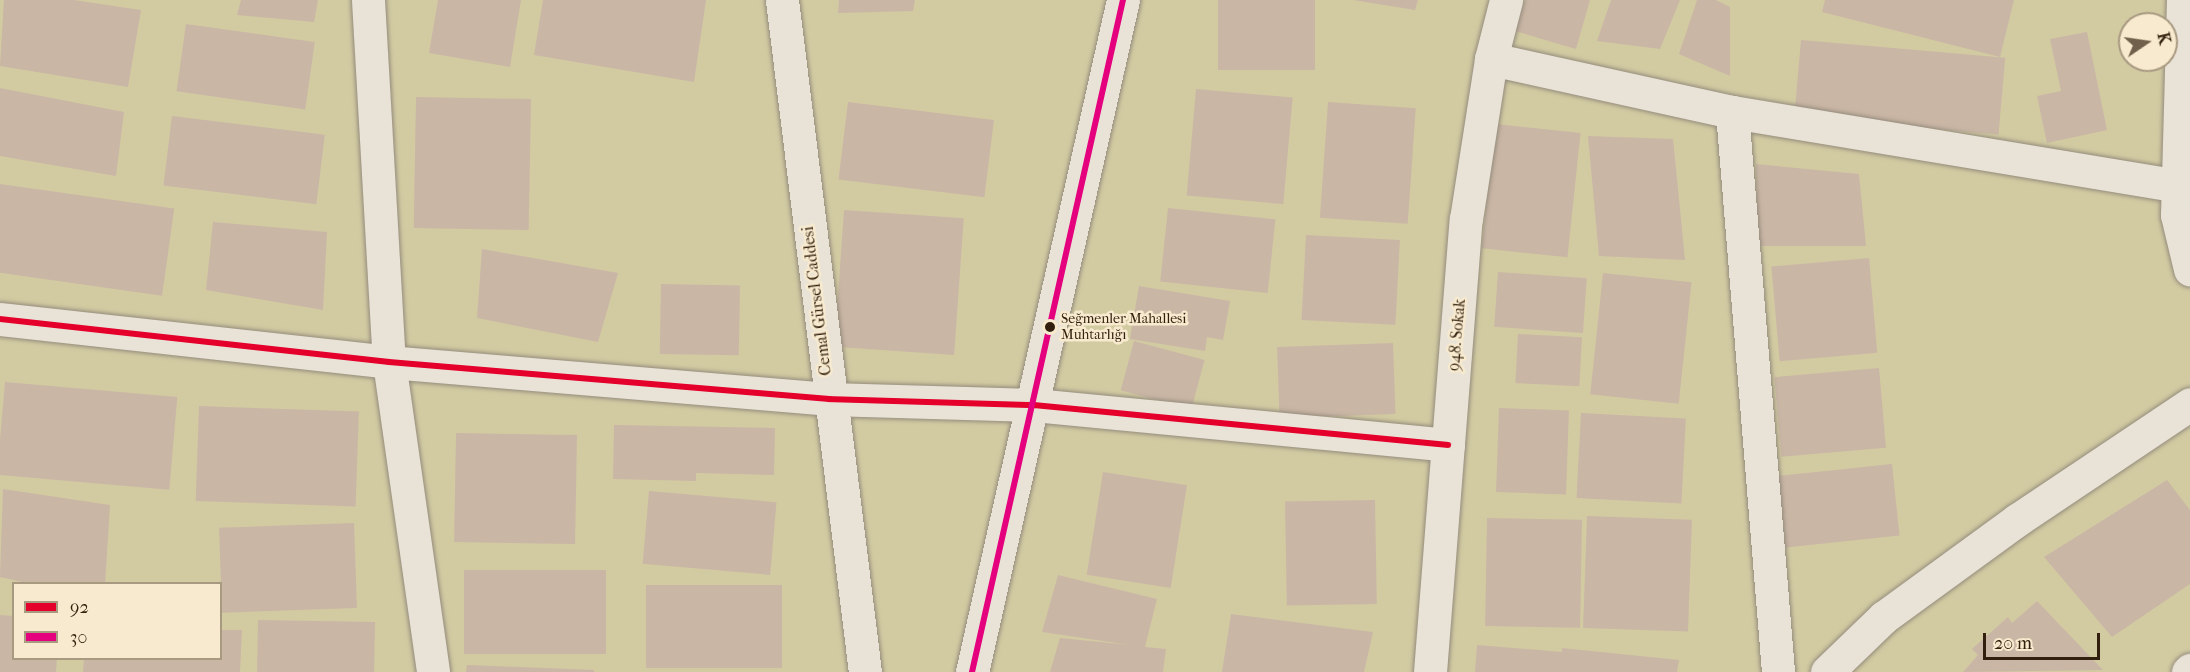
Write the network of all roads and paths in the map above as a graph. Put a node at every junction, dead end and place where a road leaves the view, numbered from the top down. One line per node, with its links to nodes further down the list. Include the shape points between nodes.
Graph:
1 (368, 0): 11 (street)
2 (782, 0): 12 (street, Cemal Gürsel Caddesi)
3 (1122, 0): 14 (street)
4 (1506, 0): 6 (street, 948. Sokak)
5 (2183, 0): 8 (street)
6 (1491, 59): 7 (street); 15 (street, 948. Sokak, via 1466,219)
7 (1732, 112): 8 (street); 20 (street)
8 (2178, 186): 9 (street, via 2177,215)
9 (2190, 269)
10 (0, 319): 11 (street)
11 (389, 362): 12 (street); 16 (street)
12 (829, 399): 14 (street); 17 (street, Cemal Gürsel Caddesi)
13 (2190, 404): 21 (street, via 2017,520 1884,617)
14 (1034, 405): 15 (street); 18 (street)
15 (1448, 445): 19 (street, 948. Sokak)
16 (433, 672)
17 (865, 672)
18 (972, 672)
19 (1430, 672)
20 (1778, 672)
21 (1827, 672)

